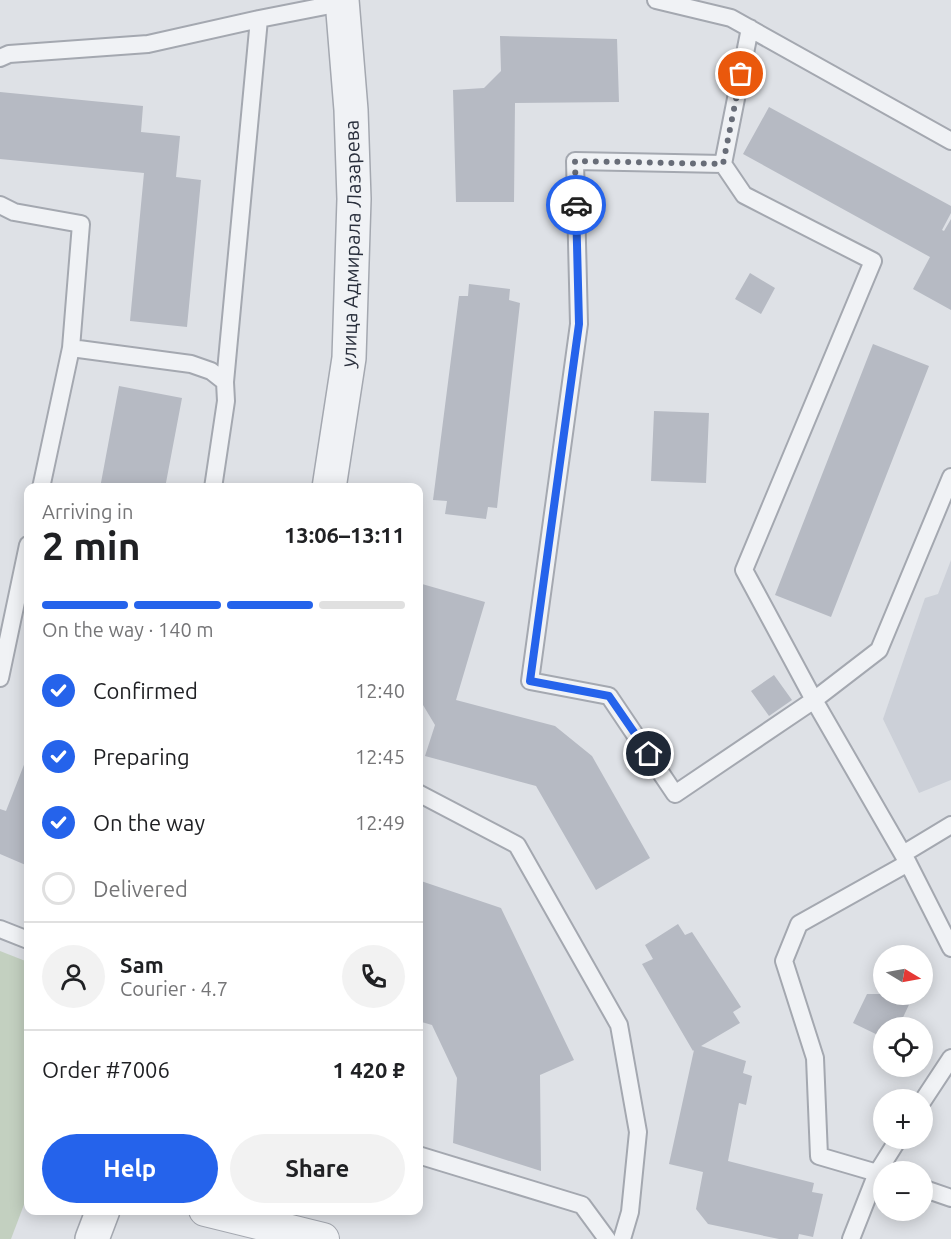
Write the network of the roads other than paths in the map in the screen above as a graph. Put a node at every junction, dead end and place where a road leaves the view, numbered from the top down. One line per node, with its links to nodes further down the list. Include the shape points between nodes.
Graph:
1 (656, 0): 4 (lane, via 731,18)
2 (346, 1): 3 (lane); 14 (street, улица Адмирала Лазарева, via 354,199 349,358)
3 (259, 20): 5 (lane, via 148,44 9,54); 10 (lane)
4 (750, 28): 6 (lane); 7 (lane)
5 (0, 58)
6 (951, 141)
7 (723, 164): 17 (lane, via 744,195 873,261 744,570); 17 (lane, via 575,161 579,324 530,681 609,696 675,794)
8 (0, 206): 9 (lane, via 81,224)
9 (70, 348): 10 (lane, via 191,364 211,371); 12 (lane)
10 (225, 382): 13 (lane, via 226,401)
11 (951, 477): 17 (lane, via 879,650)
12 (42, 483)
13 (214, 483)
14 (330, 483)
15 (24, 564): 16 (lane)
16 (0, 678)
17 (814, 700): 20 (lane)
18 (423, 796): 36 (lane, via 517,845 619,1026 638,1132 630,1212)
19 (951, 825): 20 (lane)
20 (906, 859): 23 (lane); 27 (lane, via 798,924 784,961 815,1058 819,1156)
21 (0, 929): 22 (lane)
22 (24, 938)
23 (951, 948)
24 (951, 1058): 25 (lane)
25 (931, 1089)
26 (423, 1157): 35 (lane, via 582,1205)
27 (873, 1172)
28 (873, 1190): 37 (lane)
29 (933, 1192): 30 (lane)
30 (951, 1198)
31 (100, 1215): 33 (street)
32 (225, 1215): 34 (street)
33 (92, 1239)
34 (323, 1239)
35 (607, 1239)
36 (622, 1239)
37 (851, 1239)

